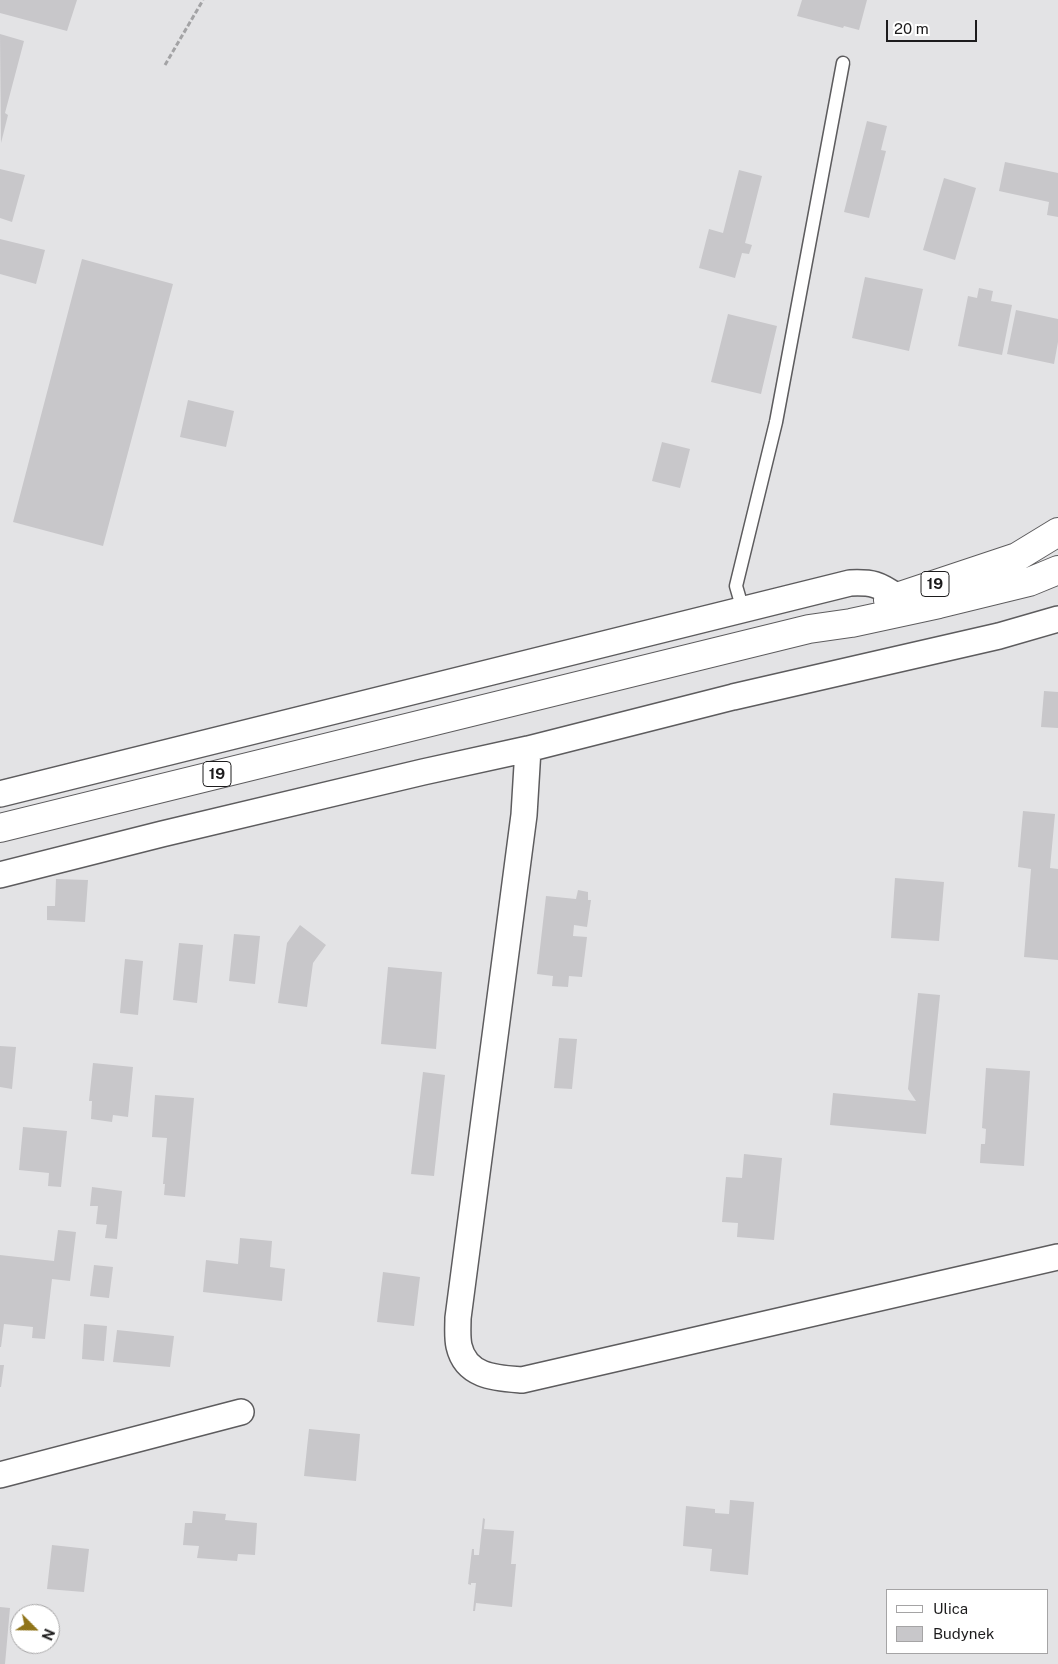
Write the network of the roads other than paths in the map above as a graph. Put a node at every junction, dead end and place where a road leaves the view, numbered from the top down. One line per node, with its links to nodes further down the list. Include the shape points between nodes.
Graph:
1 (843, 63): 5 (lane, via 776,422 736,586)
2 (1058, 532): 4 (highway, 19, via 1017,556)
3 (1058, 570): 7 (highway, 19, via 1029,582 939,604)
4 (897, 597): 5 (street, via 880,585 850,583); 7 (highway, 19)
5 (743, 610): 9 (street)
6 (1058, 619): 8 (street)
7 (808, 629): 10 (highway, 19)
8 (528, 749): 11 (street, via 144,838); 12 (street, via 524,815 458,1318 463,1358 474,1370 494,1378 522,1380)
9 (0, 794)
10 (0, 828)
11 (0, 875)
12 (1058, 1257)
13 (240, 1412): 14 (street)
14 (0, 1475)

